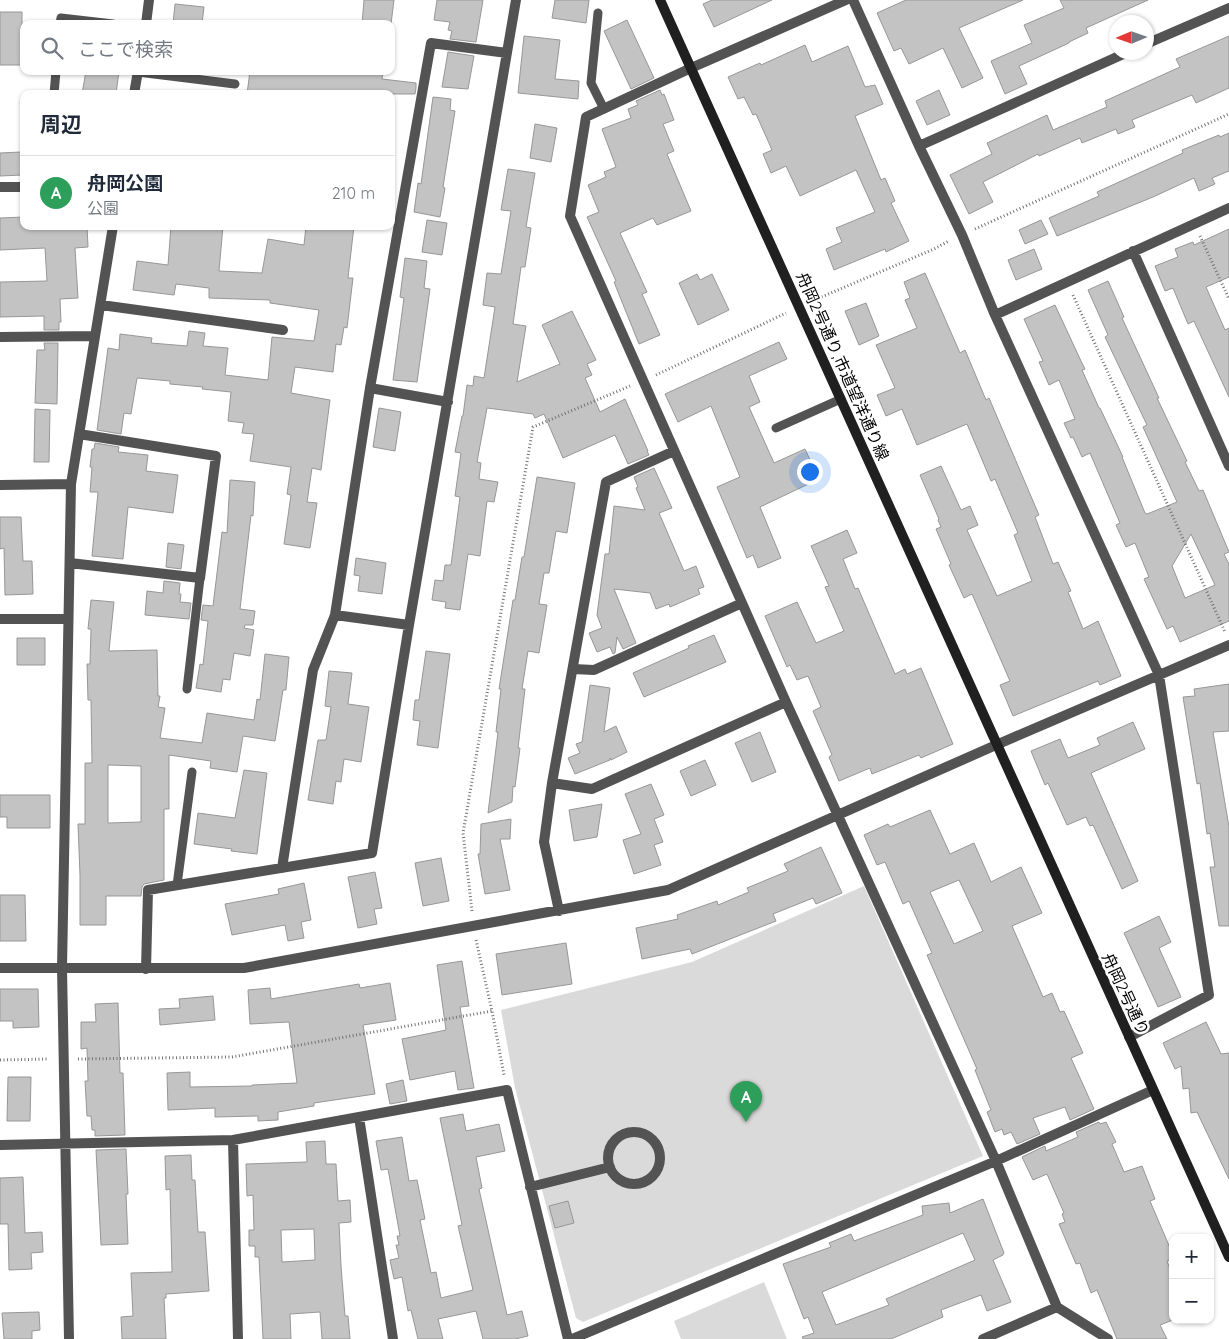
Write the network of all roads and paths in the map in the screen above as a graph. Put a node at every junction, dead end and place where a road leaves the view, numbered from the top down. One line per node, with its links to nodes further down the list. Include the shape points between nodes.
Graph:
1 (149, 0): 10 (street)
2 (516, 0): 12 (street)
3 (660, 0): 14 (street, 舟岡2号通り,市道望洋通り線)
4 (846, 0): 14 (street)
5 (853, 0): 23 (street)
6 (1229, 8): 11 (street)
7 (598, 13): 21 (lane, via 590,83)
8 (61, 20): 9 (lane)
9 (78, 20)
10 (146, 20)
11 (1154, 41)
12 (507, 52): 40 (street, via 431,43); 42 (street)
13 (1110, 60): 23 (street)
14 (691, 68): 21 (street); 34 (street, 舟岡2号通り,市道望洋通り線)
15 (56, 75): 19 (lane)
16 (137, 75): 20 (street)
17 (162, 75): 18 (lane)
18 (235, 84)
19 (54, 90)
20 (135, 90)
21 (604, 109): 39 (street, via 586,118 570,216)
22 (1229, 114): 29 (path)
23 (919, 146): 29 (street)
24 (0, 187): 25 (street)
25 (20, 187)
26 (1229, 208): 27 (street)
27 (1195, 223): 30 (street); 32 (path)
28 (112, 230): 33 (street)
29 (962, 235): 34 (path); 35 (street)
30 (1133, 251): 31 (street); 46 (street)
31 (1067, 282): 35 (street); 56 (path)
32 (1229, 299)
33 (100, 305): 36 (street); 37 (street)
34 (800, 306): 39 (path); 41 (street, 舟岡2号通り,市道望洋通り線)
35 (995, 316): 59 (street)
36 (283, 330)
37 (95, 336): 38 (street); 44 (street)
38 (0, 338)
39 (644, 381): 45 (street); 69 (path, via 533,427 463,833)
40 (370, 388): 42 (street); 52 (street)
41 (841, 399): 43 (lane); 62 (street, 舟岡2号通り,市道望洋通り線)
42 (448, 402): 55 (street)
43 (776, 428)
44 (79, 434): 47 (street); 50 (street, via 216,456)
45 (674, 451): 51 (street); 58 (street, via 606,482)
46 (1229, 466)
47 (71, 484): 48 (street); 49 (street)
48 (0, 486)
49 (70, 563): 50 (street); 54 (street)
50 (200, 578): 60 (lane)
51 (742, 603): 58 (street, via 594,670); 61 (street)
52 (335, 615): 55 (street); 66 (street, via 313,670)
53 (0, 619): 54 (street)
54 (68, 619): 71 (street)
55 (409, 625): 66 (street, via 372,854)
56 (1225, 632)
57 (1229, 645): 59 (street)
58 (573, 668): 64 (street)
59 (1159, 675): 62 (street); 74 (street, via 1209,995)
60 (187, 689)
61 (786, 702): 64 (street, via 592,789); 65 (street)
62 (996, 745): 65 (street); 74 (street, 舟岡2号通り)
63 (192, 772): 67 (lane)
64 (552, 783): 68 (street, via 544,842)
65 (838, 814): 68 (street, via 668,890); 83 (street)
66 (282, 868): 67 (street)
67 (177, 885): 72 (street, via 148,890)
68 (559, 911): 69 (street)
69 (473, 925): 72 (street, via 244,968); 73 (path)
70 (0, 968): 71 (street)
71 (62, 968): 72 (street); 75 (street)
72 (146, 969)
73 (492, 1011): 75 (path, via 232,1057); 77 (path)
74 (1129, 1036): 78 (street, 舟岡2号通り)
75 (63, 1059): 76 (path); 81 (street)
76 (0, 1060)
77 (507, 1090): 79 (street); 85 (street)
78 (1153, 1090): 83 (street); 86 (street, 舟岡2号通り)
79 (359, 1117): 80 (street); 91 (street)
80 (233, 1140): 81 (street); 90 (street)
81 (65, 1143): 82 (street); 89 (street)
82 (0, 1145)
83 (996, 1161): 87 (street); 92 (street)
84 (610, 1167): 84 (street, via 618,1178 630,1184 644,1182 655,1174 660,1162 659,1148 651,1138 638,1132 625,1133 614,1141 609,1154); 85 (street)
85 (530, 1188): 92 (street)
86 (1229, 1257)
87 (1058, 1307): 88 (street); 94 (street)
88 (1006, 1334): 93 (street)
89 (69, 1339)
90 (238, 1339)
91 (393, 1339)
92 (570, 1339)
93 (983, 1339)
94 (1108, 1339)

